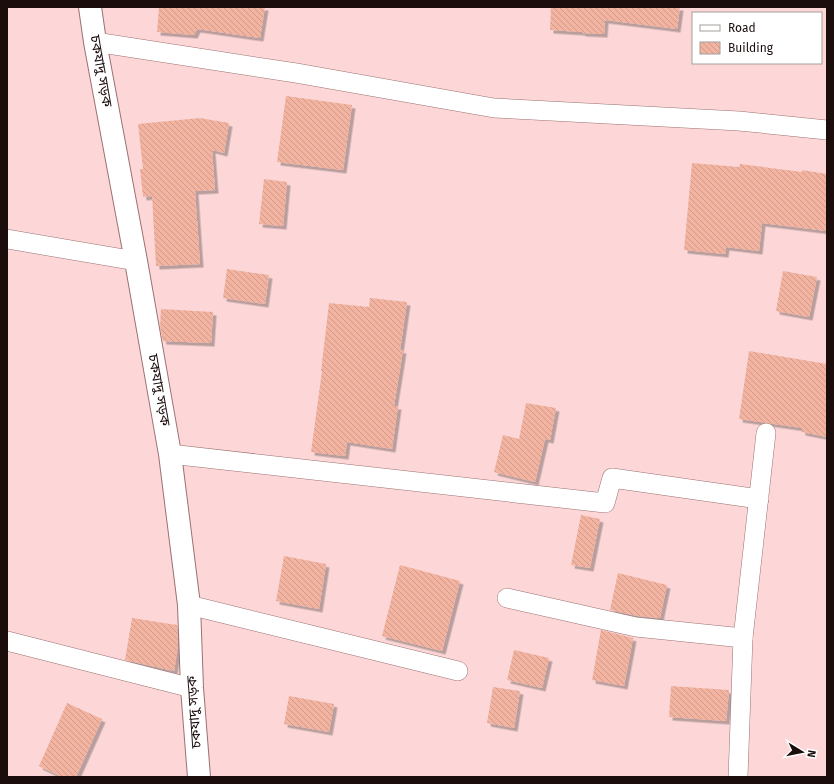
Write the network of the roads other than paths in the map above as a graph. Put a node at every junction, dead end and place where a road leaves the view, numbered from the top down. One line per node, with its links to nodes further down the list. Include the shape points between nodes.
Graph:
1 (90, 7): 2 (street, চকযাদু সড়ক)
2 (94, 42): 3 (street, via 296,73 494,108 740,122); 5 (street, চকযাদু সড়ক)
3 (827, 130)
4 (7, 239): 5 (street)
5 (136, 261): 7 (street, চকযাদু সড়ক)
6 (766, 432): 8 (street)
7 (170, 454): 8 (street, via 605,503 612,478); 10 (street, চকযাদু সড়ক)
8 (759, 499): 11 (street)
9 (507, 598): 11 (street, via 636,627)
10 (189, 605): 13 (street); 14 (street, চকযাদু সড়ক)
11 (743, 638): 16 (street)
12 (7, 641): 14 (street)
13 (458, 671)
14 (192, 688): 15 (street, চকযাদু সড়ক)
15 (198, 777)
16 (738, 777)

